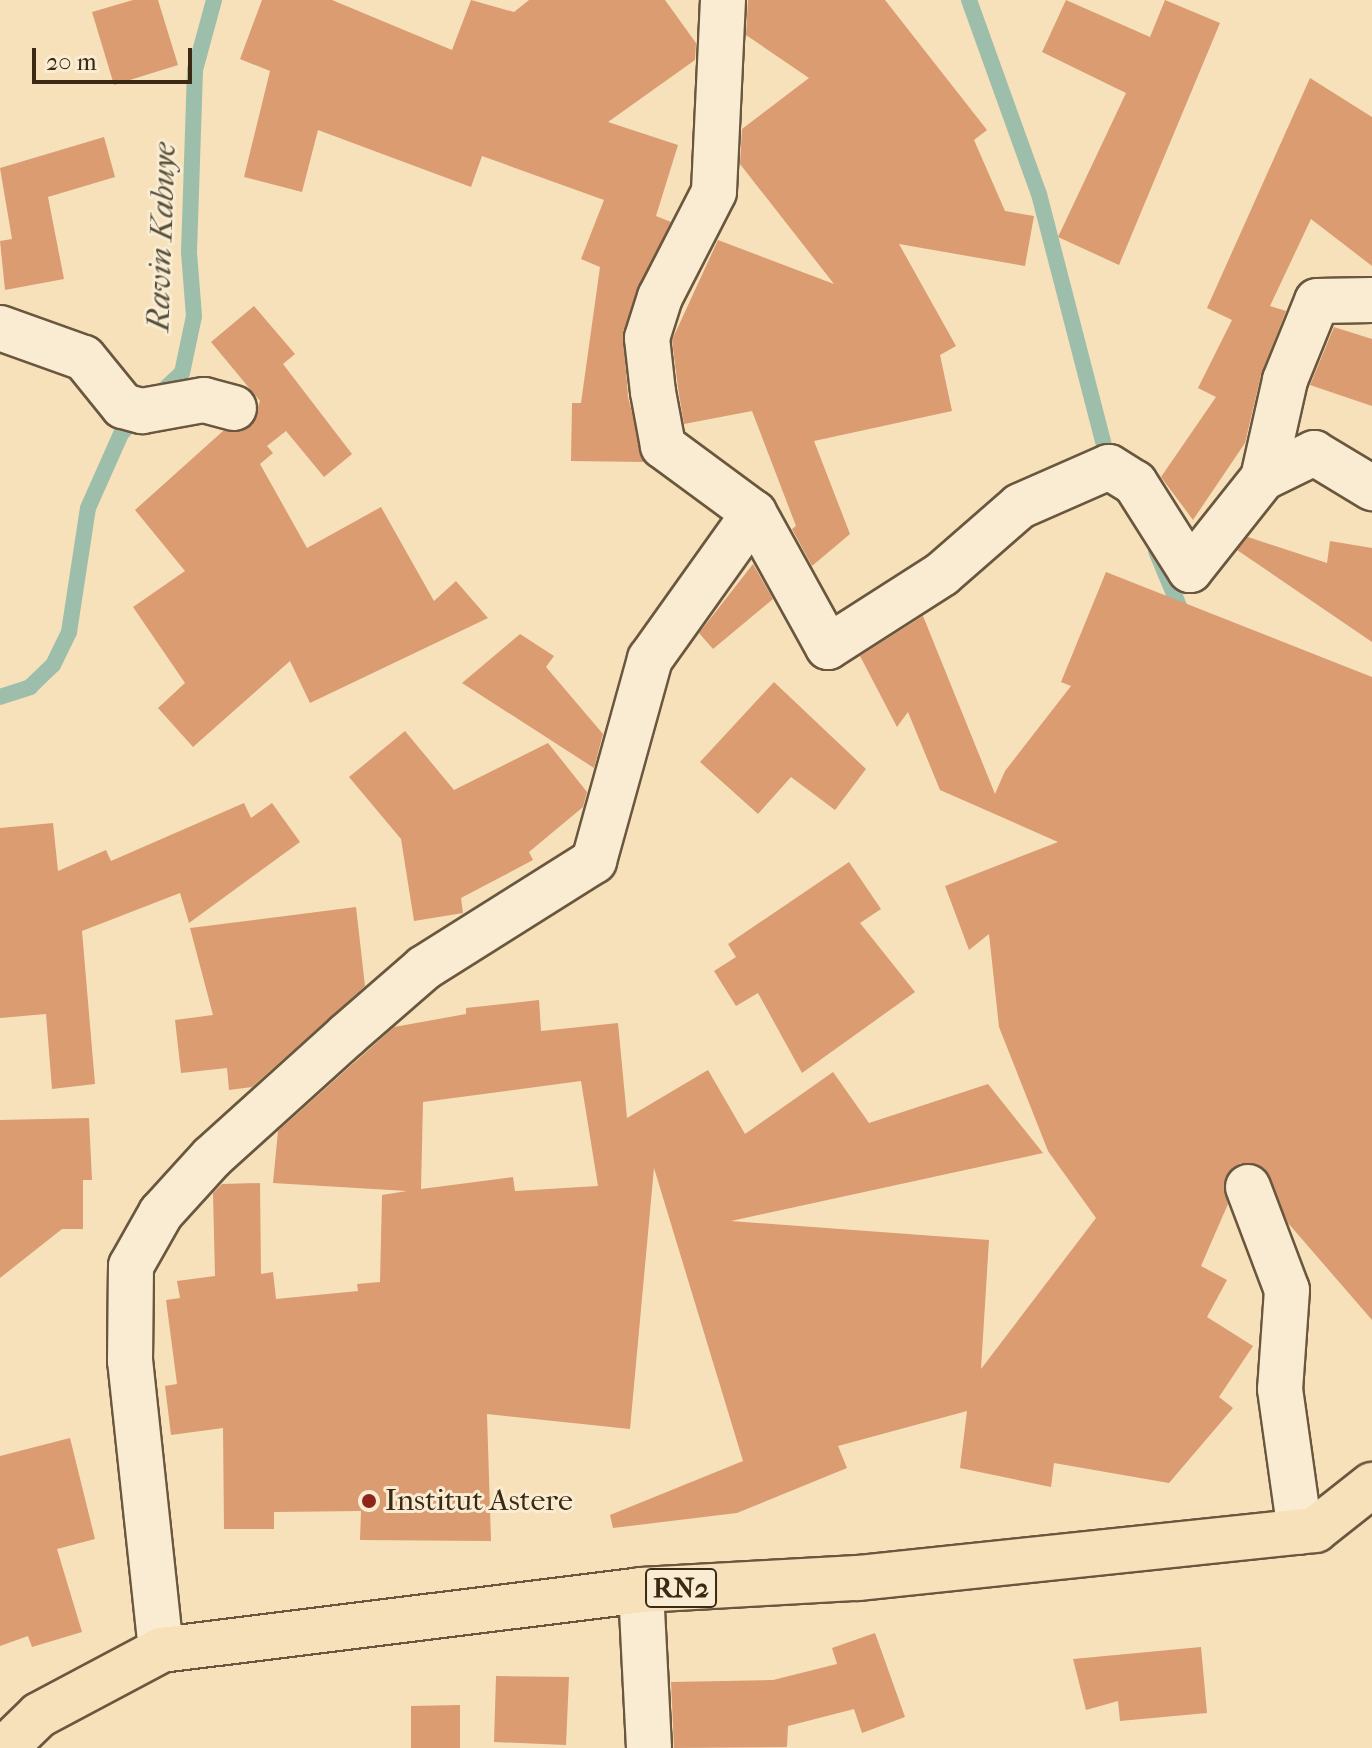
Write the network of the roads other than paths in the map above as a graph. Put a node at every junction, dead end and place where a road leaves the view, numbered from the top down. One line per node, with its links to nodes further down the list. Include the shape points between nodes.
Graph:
1 (723, 0): 7 (street, via 714,192 660,297 647,338 663,446)
2 (1372, 300): 5 (street, via 1317,301 1285,380)
3 (0, 328): 4 (street, via 84,358 123,406 142,411 204,400)
4 (234, 408)
5 (1263, 478): 6 (street, via 1314,453); 7 (street, via 1190,570 1135,483 1109,467 1020,506 942,574 828,647)
6 (1372, 488)
7 (754, 513): 12 (street, via 650,659 594,861 424,968 347,1035 212,1157 161,1213 131,1266 130,1361)
8 (1248, 1187): 10 (street, via 1287,1290 1280,1389)
9 (1372, 1485): 10 (highway, RN2, via 1315,1530)
10 (1300, 1532): 11 (highway, RN2, via 858,1578)
11 (641, 1590): 12 (highway, RN2); 14 (street)
12 (161, 1650): 13 (highway, RN2, via 39,1715)
13 (5, 1748)
14 (649, 1748)

